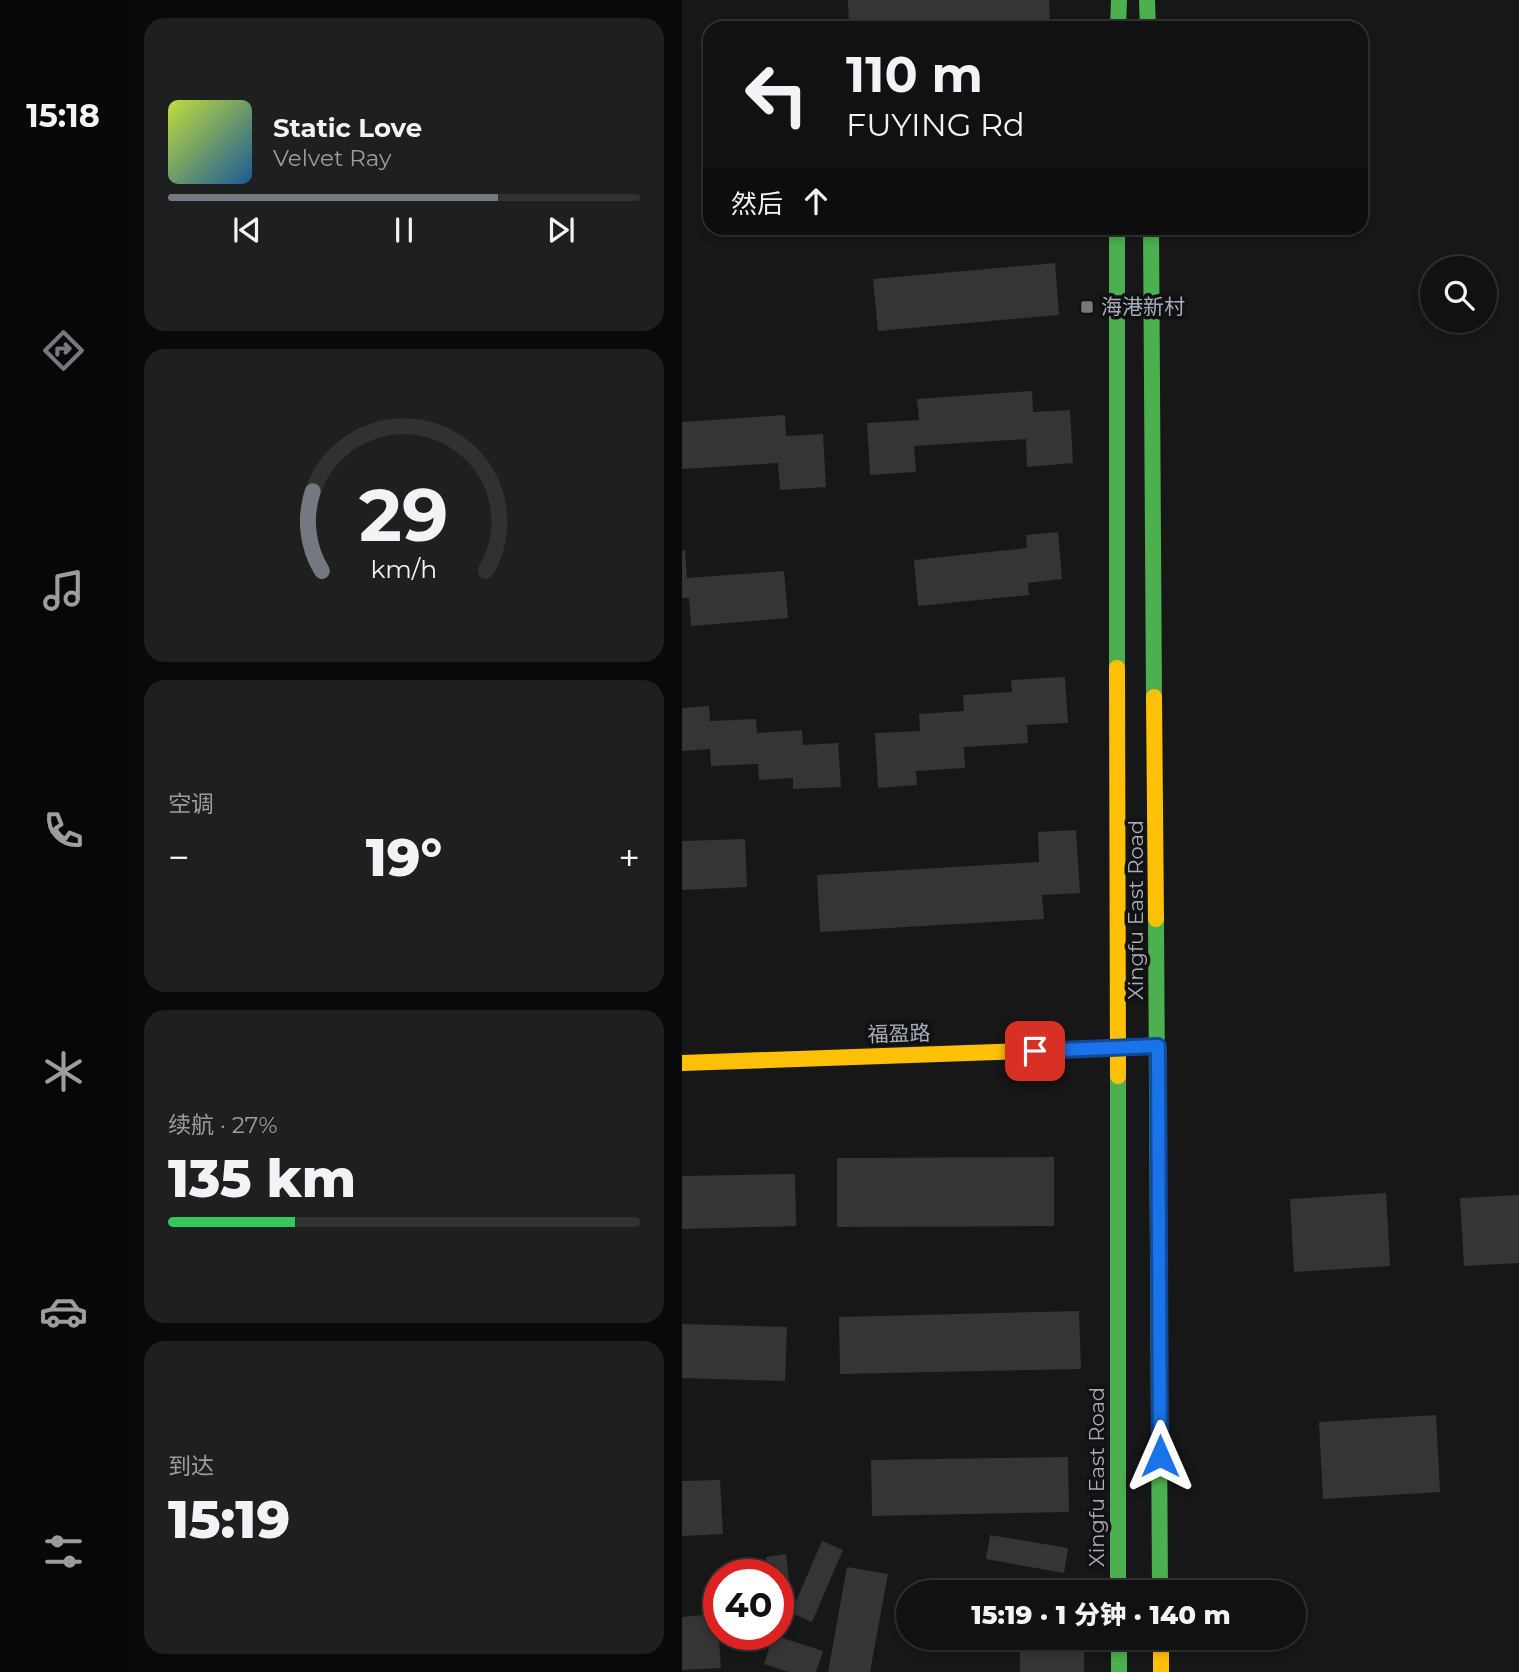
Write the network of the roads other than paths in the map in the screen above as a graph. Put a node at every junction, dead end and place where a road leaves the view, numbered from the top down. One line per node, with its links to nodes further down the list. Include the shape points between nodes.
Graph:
1 (1119, 0): 3 (street)
2 (1147, 0): 4 (street)
3 (1118, 21)
4 (1148, 21)
5 (1117, 235): 8 (street, Xingfu East Road)
6 (1151, 235): 7 (street, Xingfu East Road)
7 (1158, 1046): 8 (street, 福盈路); 11 (street, Xingfu East Road)
8 (1117, 1048): 9 (street, 福盈路); 10 (street, Xingfu East Road)
9 (682, 1063)
10 (1118, 1580)
11 (1160, 1580)
12 (1119, 1650): 14 (street)
13 (1161, 1650): 15 (street)
14 (1119, 1672)
15 (1161, 1672)

